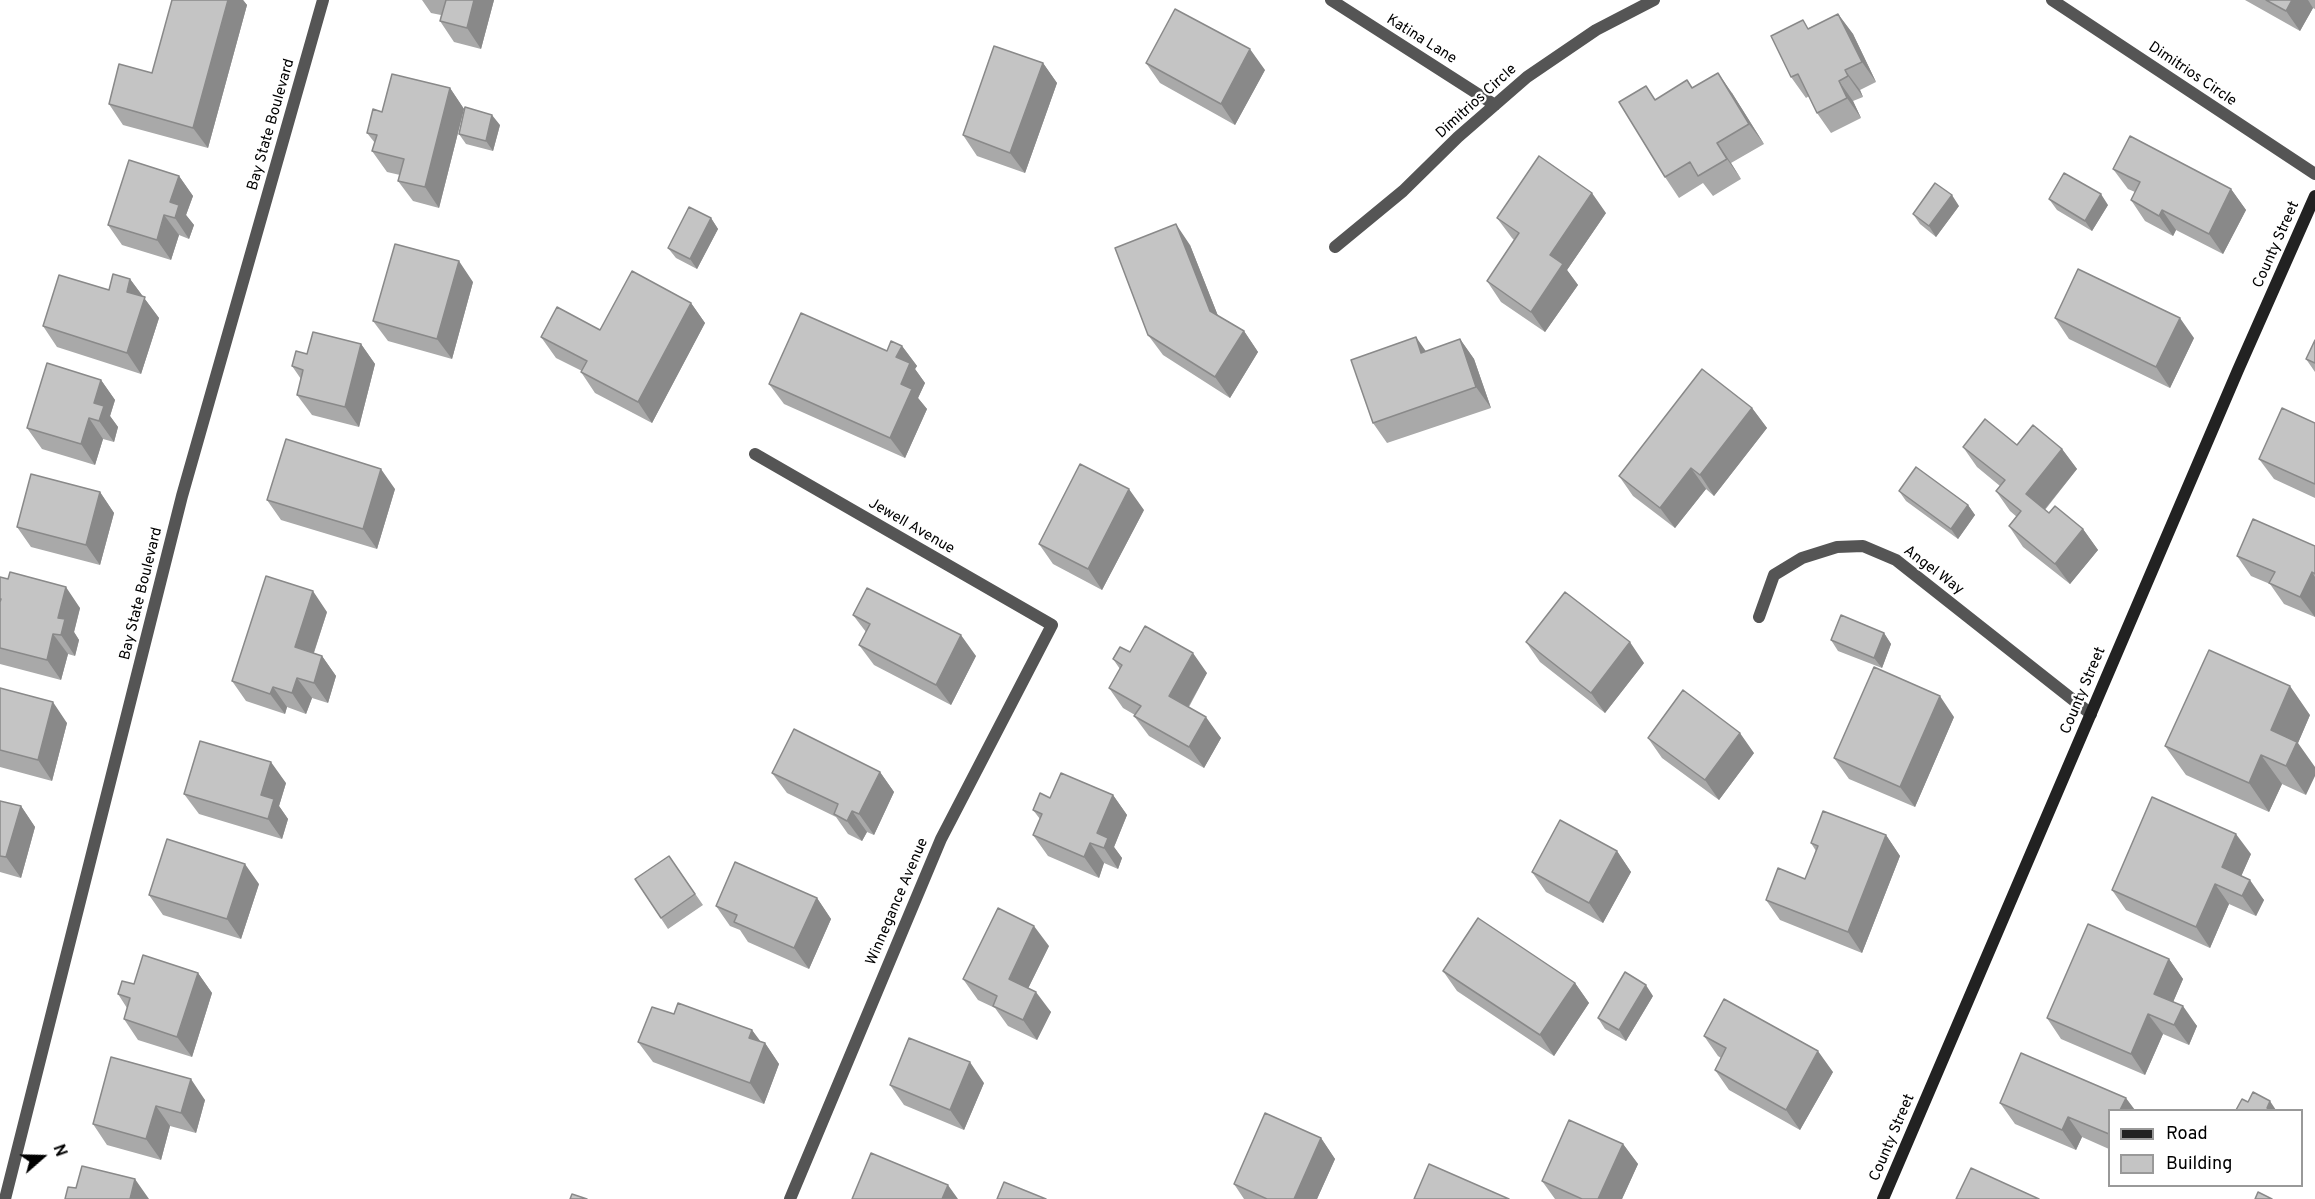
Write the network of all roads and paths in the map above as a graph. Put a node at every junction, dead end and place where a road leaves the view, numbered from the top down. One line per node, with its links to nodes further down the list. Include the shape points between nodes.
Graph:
1 (322, 0): 13 (street, Bay State Boulevard, via 182,496)
2 (1331, 0): 5 (street, Katina Lane)
3 (1654, 0): 5 (street, Dimitrios Circle, via 1596,30 1527,76)
4 (2052, 0): 6 (street, Dimitrios Circle)
5 (1495, 105): 8 (street, Dimitrios Circle)
6 (2315, 174)
7 (2315, 196): 12 (main road, County Street)
8 (1335, 247)
9 (755, 454): 11 (street, Jewell Avenue)
10 (1759, 617): 12 (street, Angel Way, via 1773,575 1802,558 1837,547 1863,546 1896,560)
11 (1052, 625): 14 (street, Winnegance Avenue, via 941,839)
12 (2091, 714): 15 (main road, County Street)
13 (5, 1199)
14 (790, 1199)
15 (1883, 1199)

